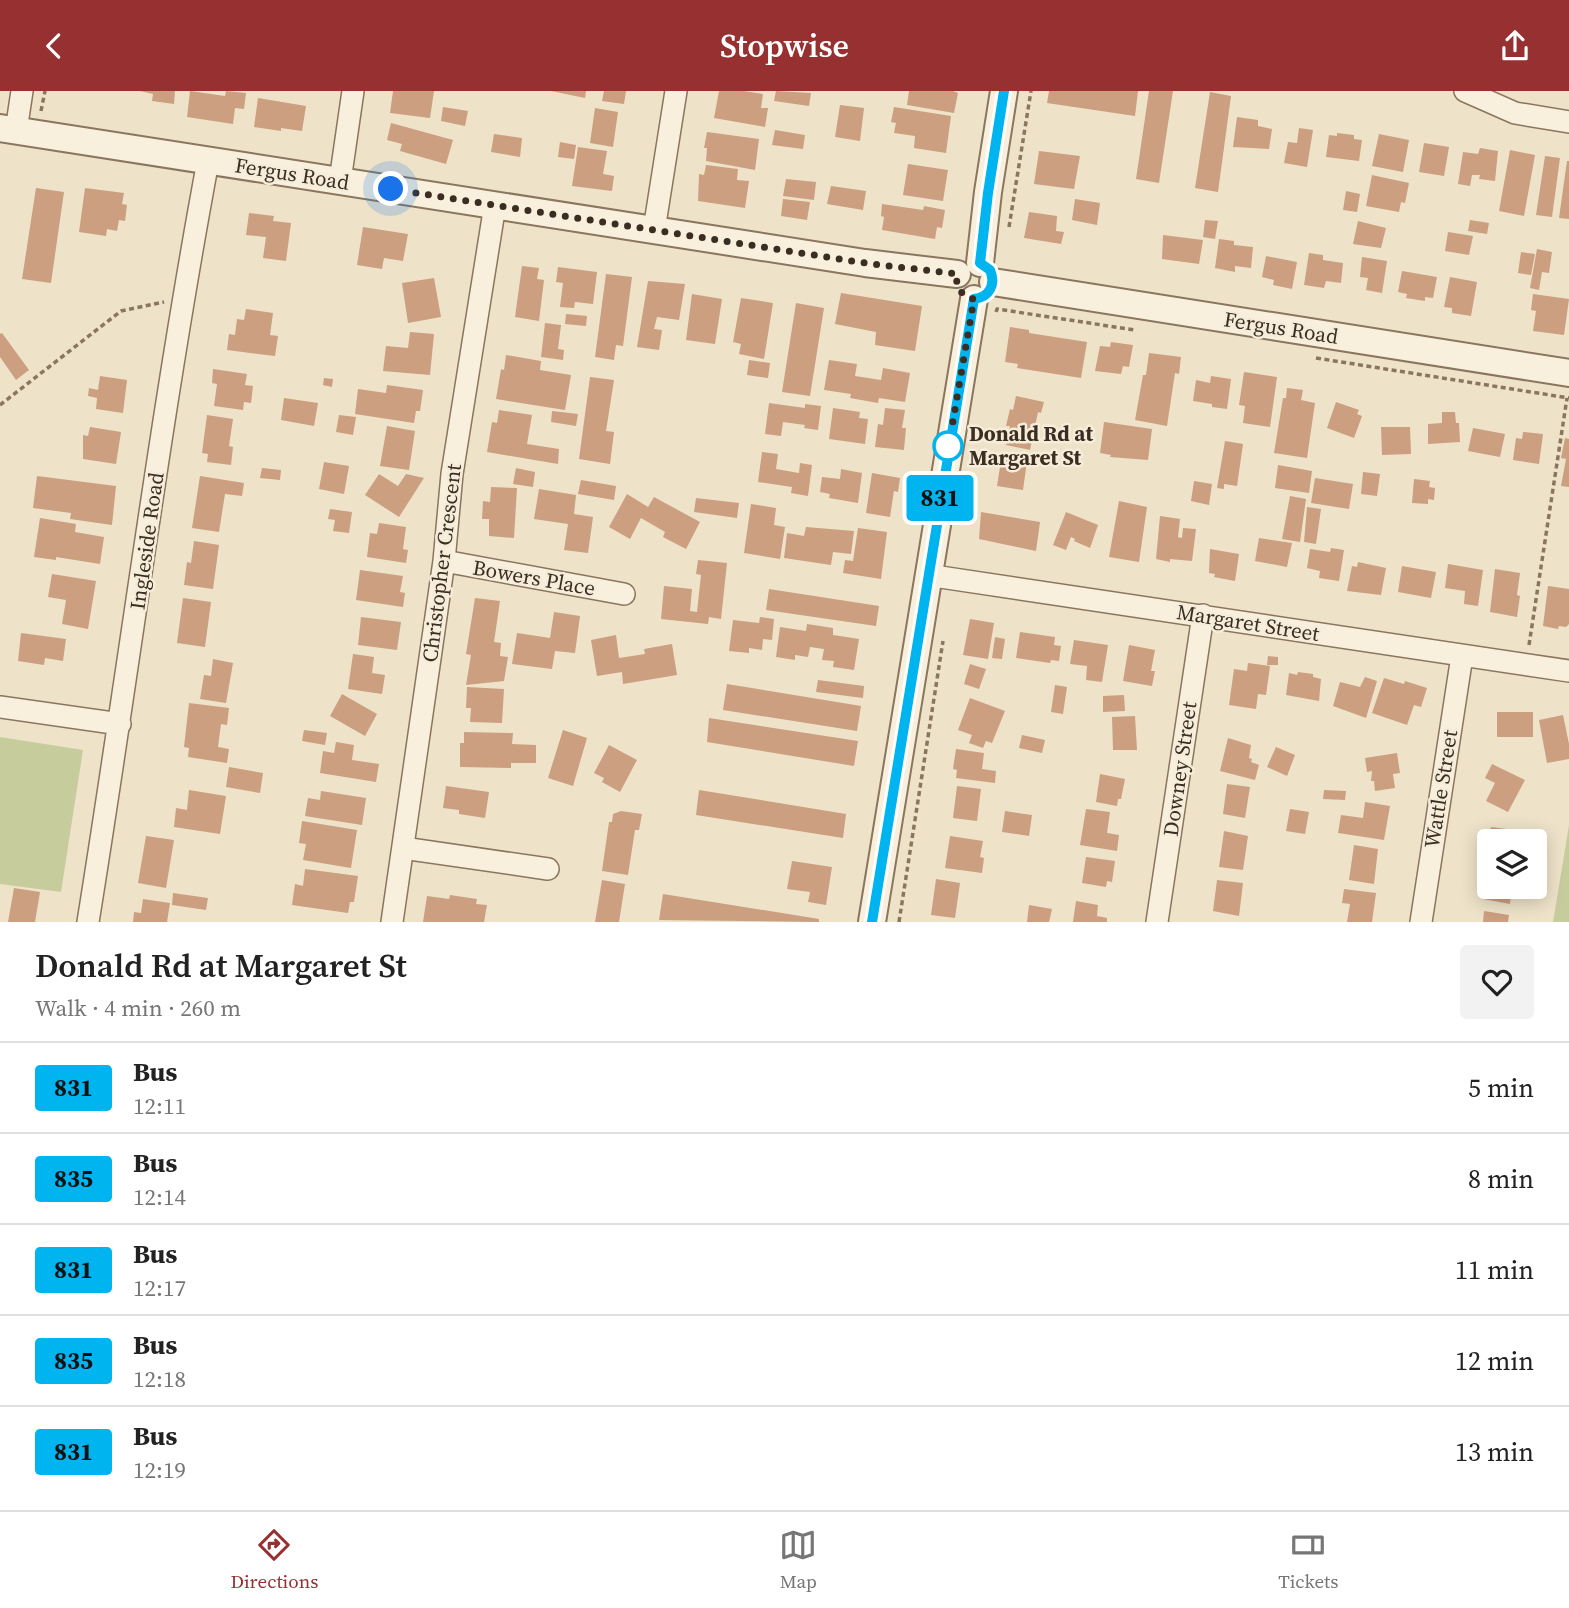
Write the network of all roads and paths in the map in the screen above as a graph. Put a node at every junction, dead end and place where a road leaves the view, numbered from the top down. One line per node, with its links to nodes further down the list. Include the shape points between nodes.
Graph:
1 (22, 91): 10 (street)
2 (45, 91): 8 (path)
3 (353, 91): 12 (street)
4 (676, 91): 14 (street)
5 (1004, 91): 16 (street)
6 (1031, 91): 15 (path)
7 (1465, 91): 9 (street, via 1515,113)
8 (41, 112)
9 (1569, 122)
10 (8, 130): 11 (street, Fergus Road)
11 (208, 161): 12 (street, Fergus Road); 17 (street, Ingleside Road)
12 (340, 181): 13 (street, Fergus Road)
13 (495, 205): 14 (street, Fergus Road); 23 (street, Christopher Crescent, via 452,474)
14 (654, 230): 16 (street, Fergus Road)
15 (1008, 232)
16 (976, 280): 21 (street, Fergus Road); 24 (street)
17 (183, 298): 22 (path, via 121,311); 32 (street, Ingleside Road)
18 (995, 321): 19 (path, via 997,309)
19 (1138, 330)
20 (1304, 356): 21 (path)
21 (1568, 390): 29 (path)
22 (0, 405)
23 (444, 561): 25 (street, Bowers Place); 33 (street, Christopher Crescent)
24 (927, 575): 26 (street, Margaret Street); 37 (street)
25 (624, 594)
26 (1203, 615): 28 (street, Margaret Street); 39 (street, Downey Street)
27 (943, 638): 38 (path)
28 (1462, 656): 29 (street, Margaret Street); 40 (street, Wattle Street)
29 (1526, 665): 30 (street, Margaret Street)
30 (1569, 671)
31 (0, 707): 32 (street)
32 (120, 724): 35 (street, Ingleside Road)
33 (403, 848): 34 (street); 36 (street, Christopher Crescent)
34 (548, 869)
35 (88, 922)
36 (392, 922)
37 (872, 922)
38 (899, 922)
39 (1157, 922)
40 (1421, 922)

